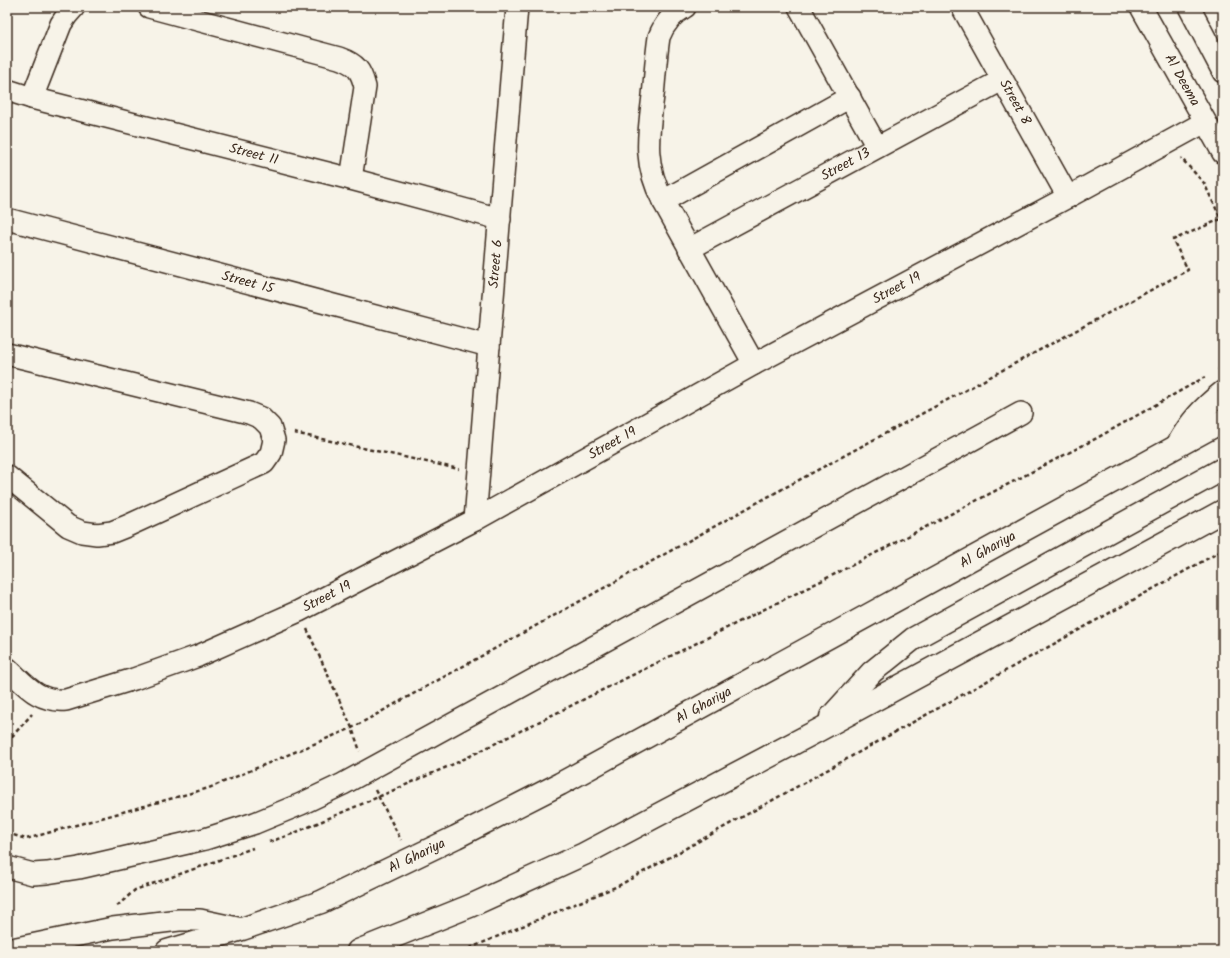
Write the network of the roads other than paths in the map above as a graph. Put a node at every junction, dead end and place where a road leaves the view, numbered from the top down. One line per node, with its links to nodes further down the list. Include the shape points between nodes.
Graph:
1 (74, 7): 13 (street, via 62,24)
2 (149, 7): 17 (street, via 349,61 363,76 365,87)
3 (517, 7): 21 (street, Street 6)
4 (685, 7): 19 (street, via 673,15 659,37 648,155 653,179)
5 (799, 7): 12 (street)
6 (962, 7): 10 (street, Street 8)
7 (1141, 7): 14 (street, Al Deema)
8 (1189, 7): 9 (street)
9 (1223, 72)
10 (1002, 80): 15 (street, Street 13); 18 (street, Street 8)
11 (7, 90): 13 (street, Street 11)
12 (850, 97): 15 (street); 19 (street)
13 (32, 98): 17 (street, Street 11)
14 (1205, 122): 16 (street, Al Deema); 18 (street, Street 19)
15 (877, 147): 22 (street, Street 13)
16 (1223, 153)
17 (351, 179): 21 (street, Street 11)
18 (1068, 197): 25 (street, Street 19)
19 (663, 201): 22 (street)
20 (7, 219): 23 (street, Street 15)
21 (500, 219): 23 (street, Street 6)
22 (689, 249): 25 (street)
23 (489, 346): 33 (street, Street 6)
24 (7, 354): 31 (street, via 249,413 261,418 270,427 274,440 271,453 264,463 112,532 82,532 68,526)
25 (754, 364): 33 (street, Street 19)
26 (1223, 392): 29 (main road, via 1196,416)
27 (1021, 413): 36 (street, via 367,771 301,804 255,823 205,839 79,868 32,874)
28 (1223, 421): 29 (main road, Al Ghariya)
29 (1177, 446): 37 (main road, Al Ghariya, via 567,780 321,902)
30 (1223, 469): 35 (main road, via 913,639 872,672)
31 (7, 476)
32 (1219, 517): 35 (main road)
33 (475, 520): 34 (street, Street 19, via 299,611 198,656 79,697 66,700 46,699 35,693)
34 (7, 668)
35 (819, 730): 40 (main road, via 584,854 470,906)
36 (7, 867)
37 (242, 928): 38 (street, via 200,920 152,922); 39 (main road, Al Ghariya)
38 (7, 950)
39 (167, 951)
40 (358, 951)

